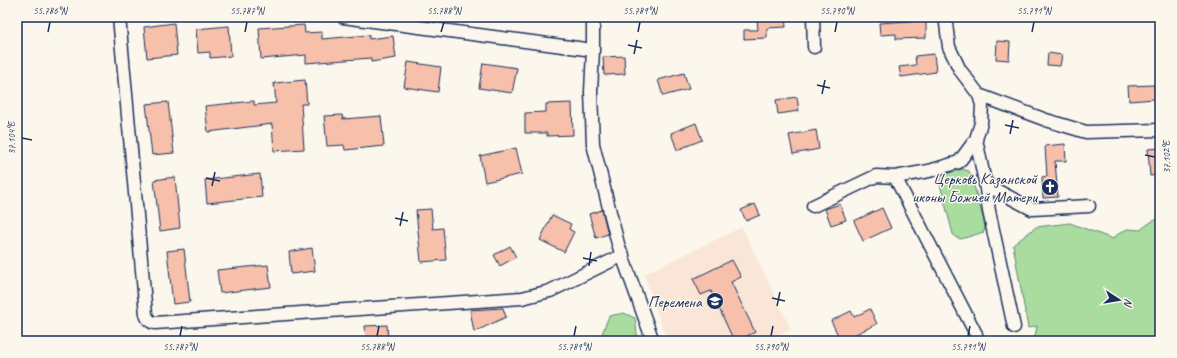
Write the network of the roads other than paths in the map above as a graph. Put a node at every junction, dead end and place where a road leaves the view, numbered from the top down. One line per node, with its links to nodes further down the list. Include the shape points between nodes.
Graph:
1 (119, 17): 15 (street, via 146,314 151,322 522,298 550,291)
2 (343, 17): 7 (street)
3 (593, 17): 7 (street)
4 (813, 17): 6 (street)
5 (947, 17): 8 (street, via 949,47 960,70)
6 (814, 47)
7 (593, 50): 15 (street, via 593,144)
8 (979, 95): 9 (street, via 1086,132); 10 (street, via 982,105 981,123)
9 (1160, 130)
10 (976, 139): 11 (street, via 959,162 929,172); 12 (street)
11 (895, 177): 13 (street, via 876,176); 18 (street, via 976,334)
12 (985, 182): 14 (street, via 994,190 1032,209); 16 (street, via 988,211)
13 (813, 206)
14 (1089, 206)
15 (623, 255): 17 (street)
16 (1014, 327)
17 (653, 341)
18 (976, 341)

